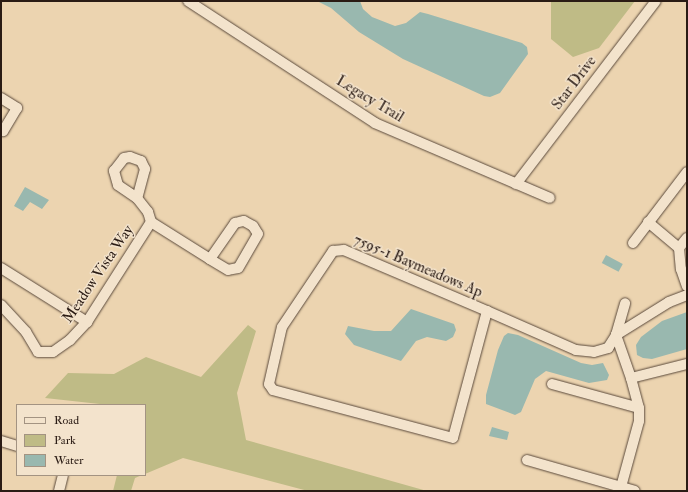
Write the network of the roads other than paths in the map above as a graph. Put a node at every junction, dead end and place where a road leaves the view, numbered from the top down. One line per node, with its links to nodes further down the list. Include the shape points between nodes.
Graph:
1 (188, 1): 6 (street, Legacy Trail, via 375,123)
2 (656, 1): 6 (street, Star Drive)
3 (1, 98): 4 (street, via 18,108 3,131)
4 (1, 130)
5 (687, 172): 10 (street)
6 (516, 184): 8 (street, Legacy Trail)
7 (137, 198): 9 (street, via 148,212)
8 (550, 198)
9 (151, 222): 14 (street); 21 (street, Meadow Vista Way)
10 (648, 222): 12 (street); 13 (street)
11 (687, 238): 13 (street)
12 (633, 243)
13 (679, 248): 16 (street, via 681,269)
14 (210, 259): 14 (street, via 228,270 238,268 258,234 253,226 244,221 235,223)
15 (1, 268): 21 (street)
16 (687, 286)
17 (687, 295): 22 (street, via 669,302)
18 (625, 303): 22 (street)
19 (1, 305): 21 (street, Meadow Vista Way, via 26,332 38,352 42,353 53,352 70,340)
20 (487, 311): 20 (street, 7595-1 Baymeadows Ap, via 344,250 333,251 282,327 269,384 273,390 453,438); 22 (street, via 586,352 608,348)
21 (87, 322)
22 (616, 336): 24 (street)
23 (687, 364): 24 (street)
24 (631, 378): 26 (street)
25 (552, 384): 26 (street)
26 (639, 408): 31 (street, via 639,421)
27 (1, 441): 28 (street)
28 (16, 446)
29 (526, 460): 31 (street)
30 (63, 476): 32 (street)
31 (621, 487): 33 (street)
32 (59, 491)
33 (635, 491)

